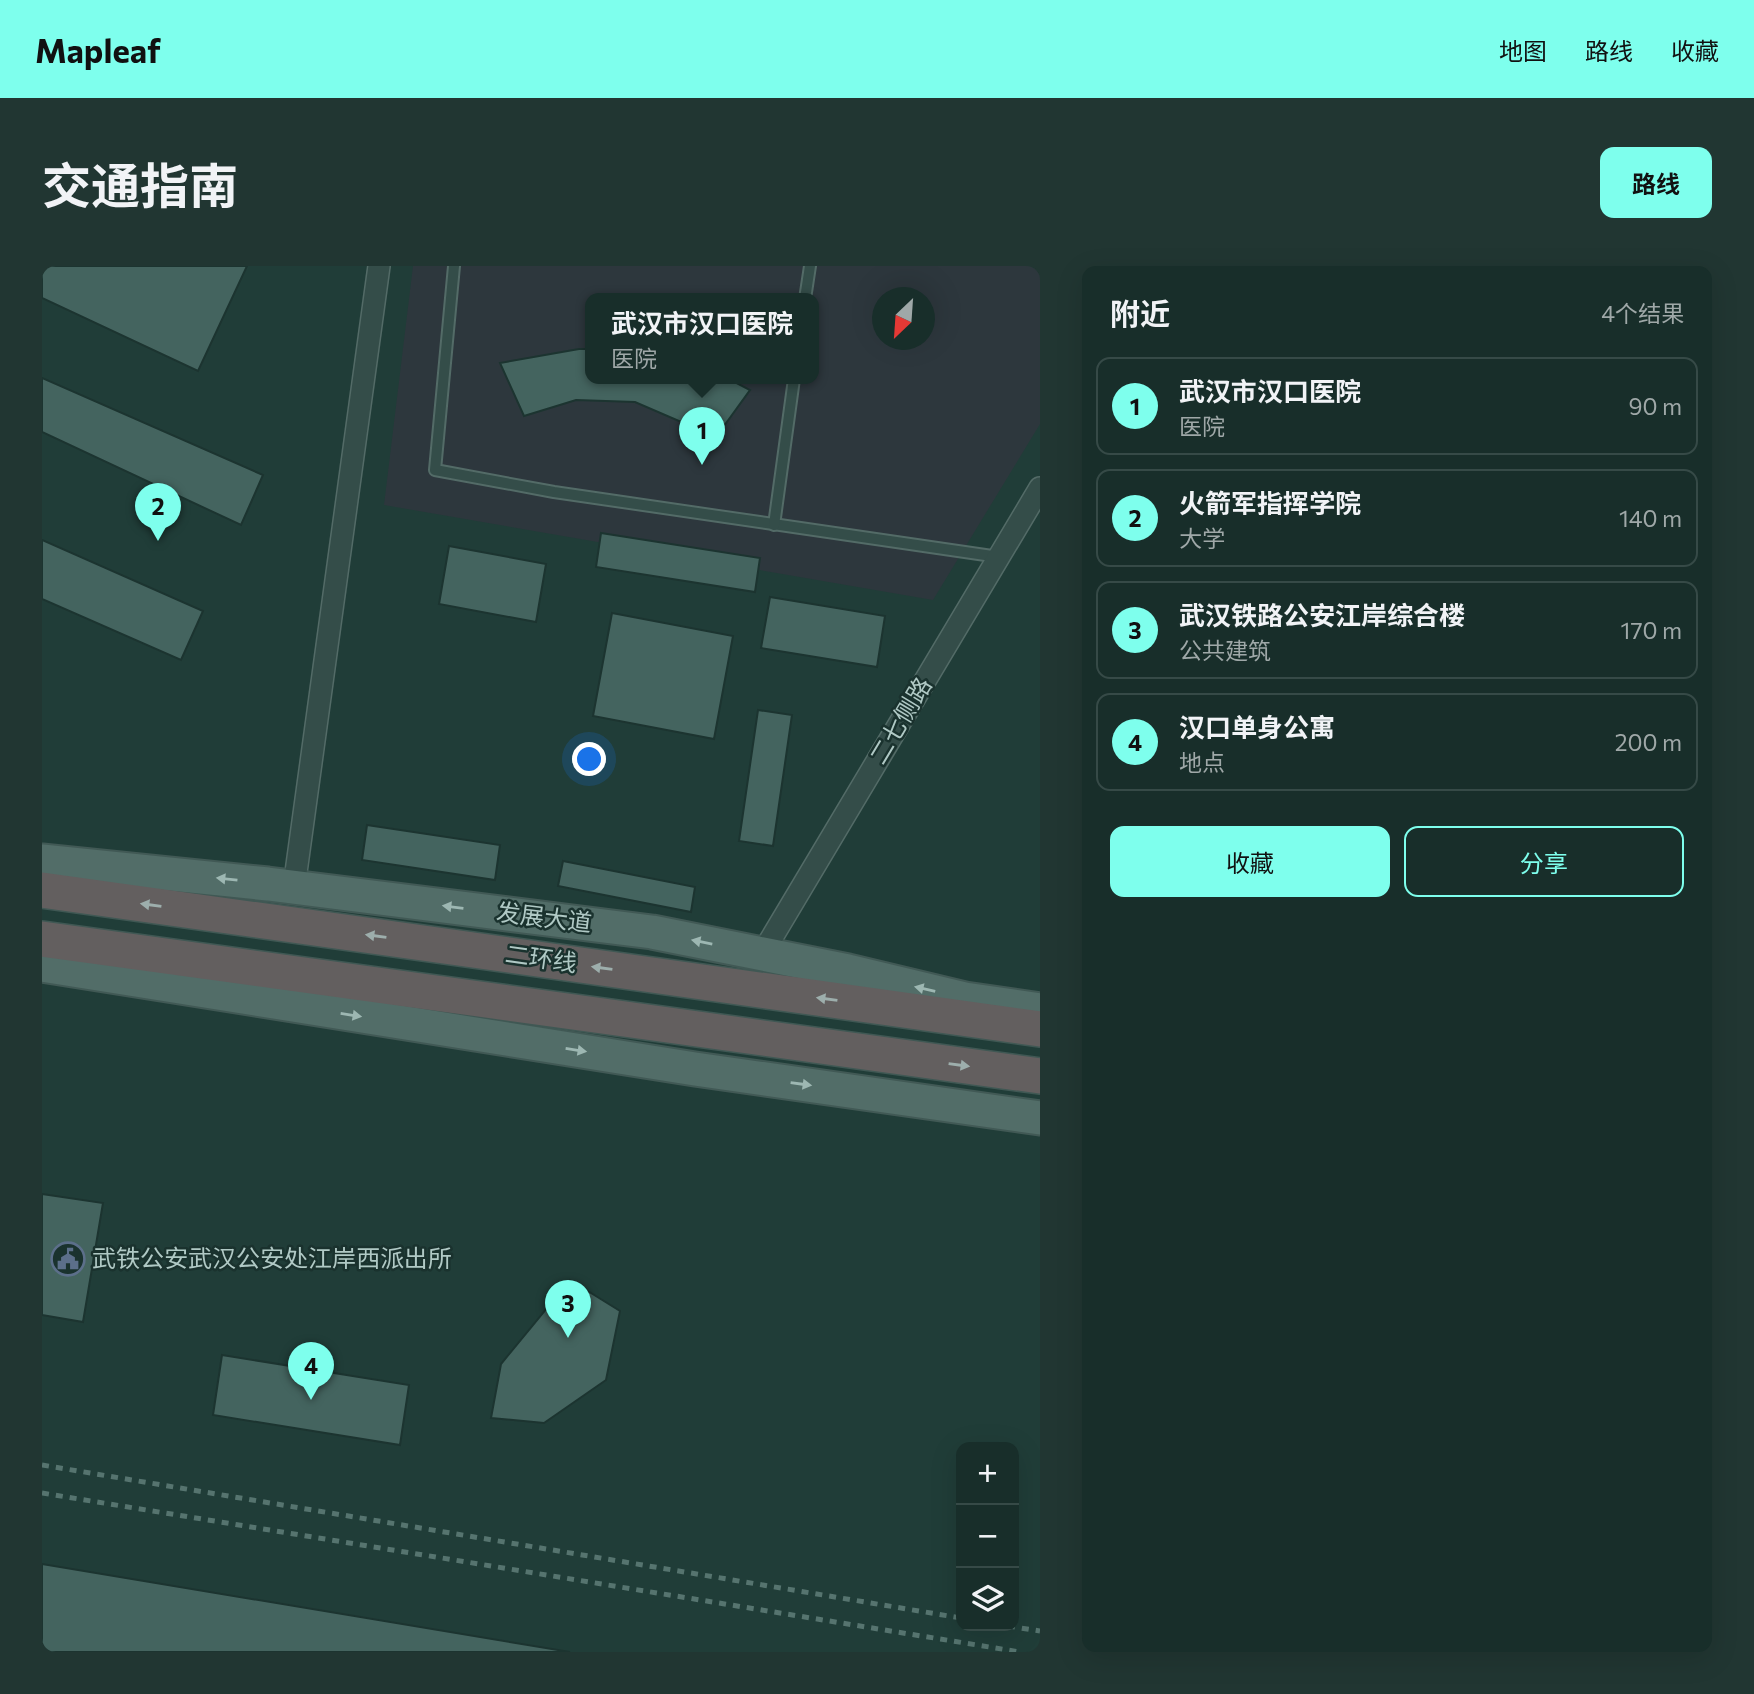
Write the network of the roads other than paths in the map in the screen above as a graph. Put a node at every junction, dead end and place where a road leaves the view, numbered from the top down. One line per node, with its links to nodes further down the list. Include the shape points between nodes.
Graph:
1 (379, 266): 10 (street)
2 (454, 266): 7 (lane, via 435,470)
3 (810, 266): 4 (lane)
4 (806, 293)
5 (793, 384): 7 (lane)
6 (1040, 488): 8 (street, 二七侧路)
7 (774, 525): 8 (lane)
8 (999, 557): 13 (street, 二七侧路)
9 (42, 861): 10 (main road, 发展大道, one-way to 9)
10 (294, 887): 13 (main road, 发展大道, one-way to 10, via 652,932)
11 (42, 890): 17 (highway, 二环线, one-way to 11)
12 (42, 939): 18 (highway, 二环线)
13 (762, 954): 16 (main road, 发展大道, one-way to 13, via 965,999)
14 (42, 959): 18 (highway)
15 (42, 965): 20 (main road, one-way to 20, via 681,1067)
16 (1040, 1010)
17 (1040, 1029)
18 (737, 1034): 19 (highway, 二环线, one-way to 19)
19 (1040, 1076)
20 (1040, 1118)

